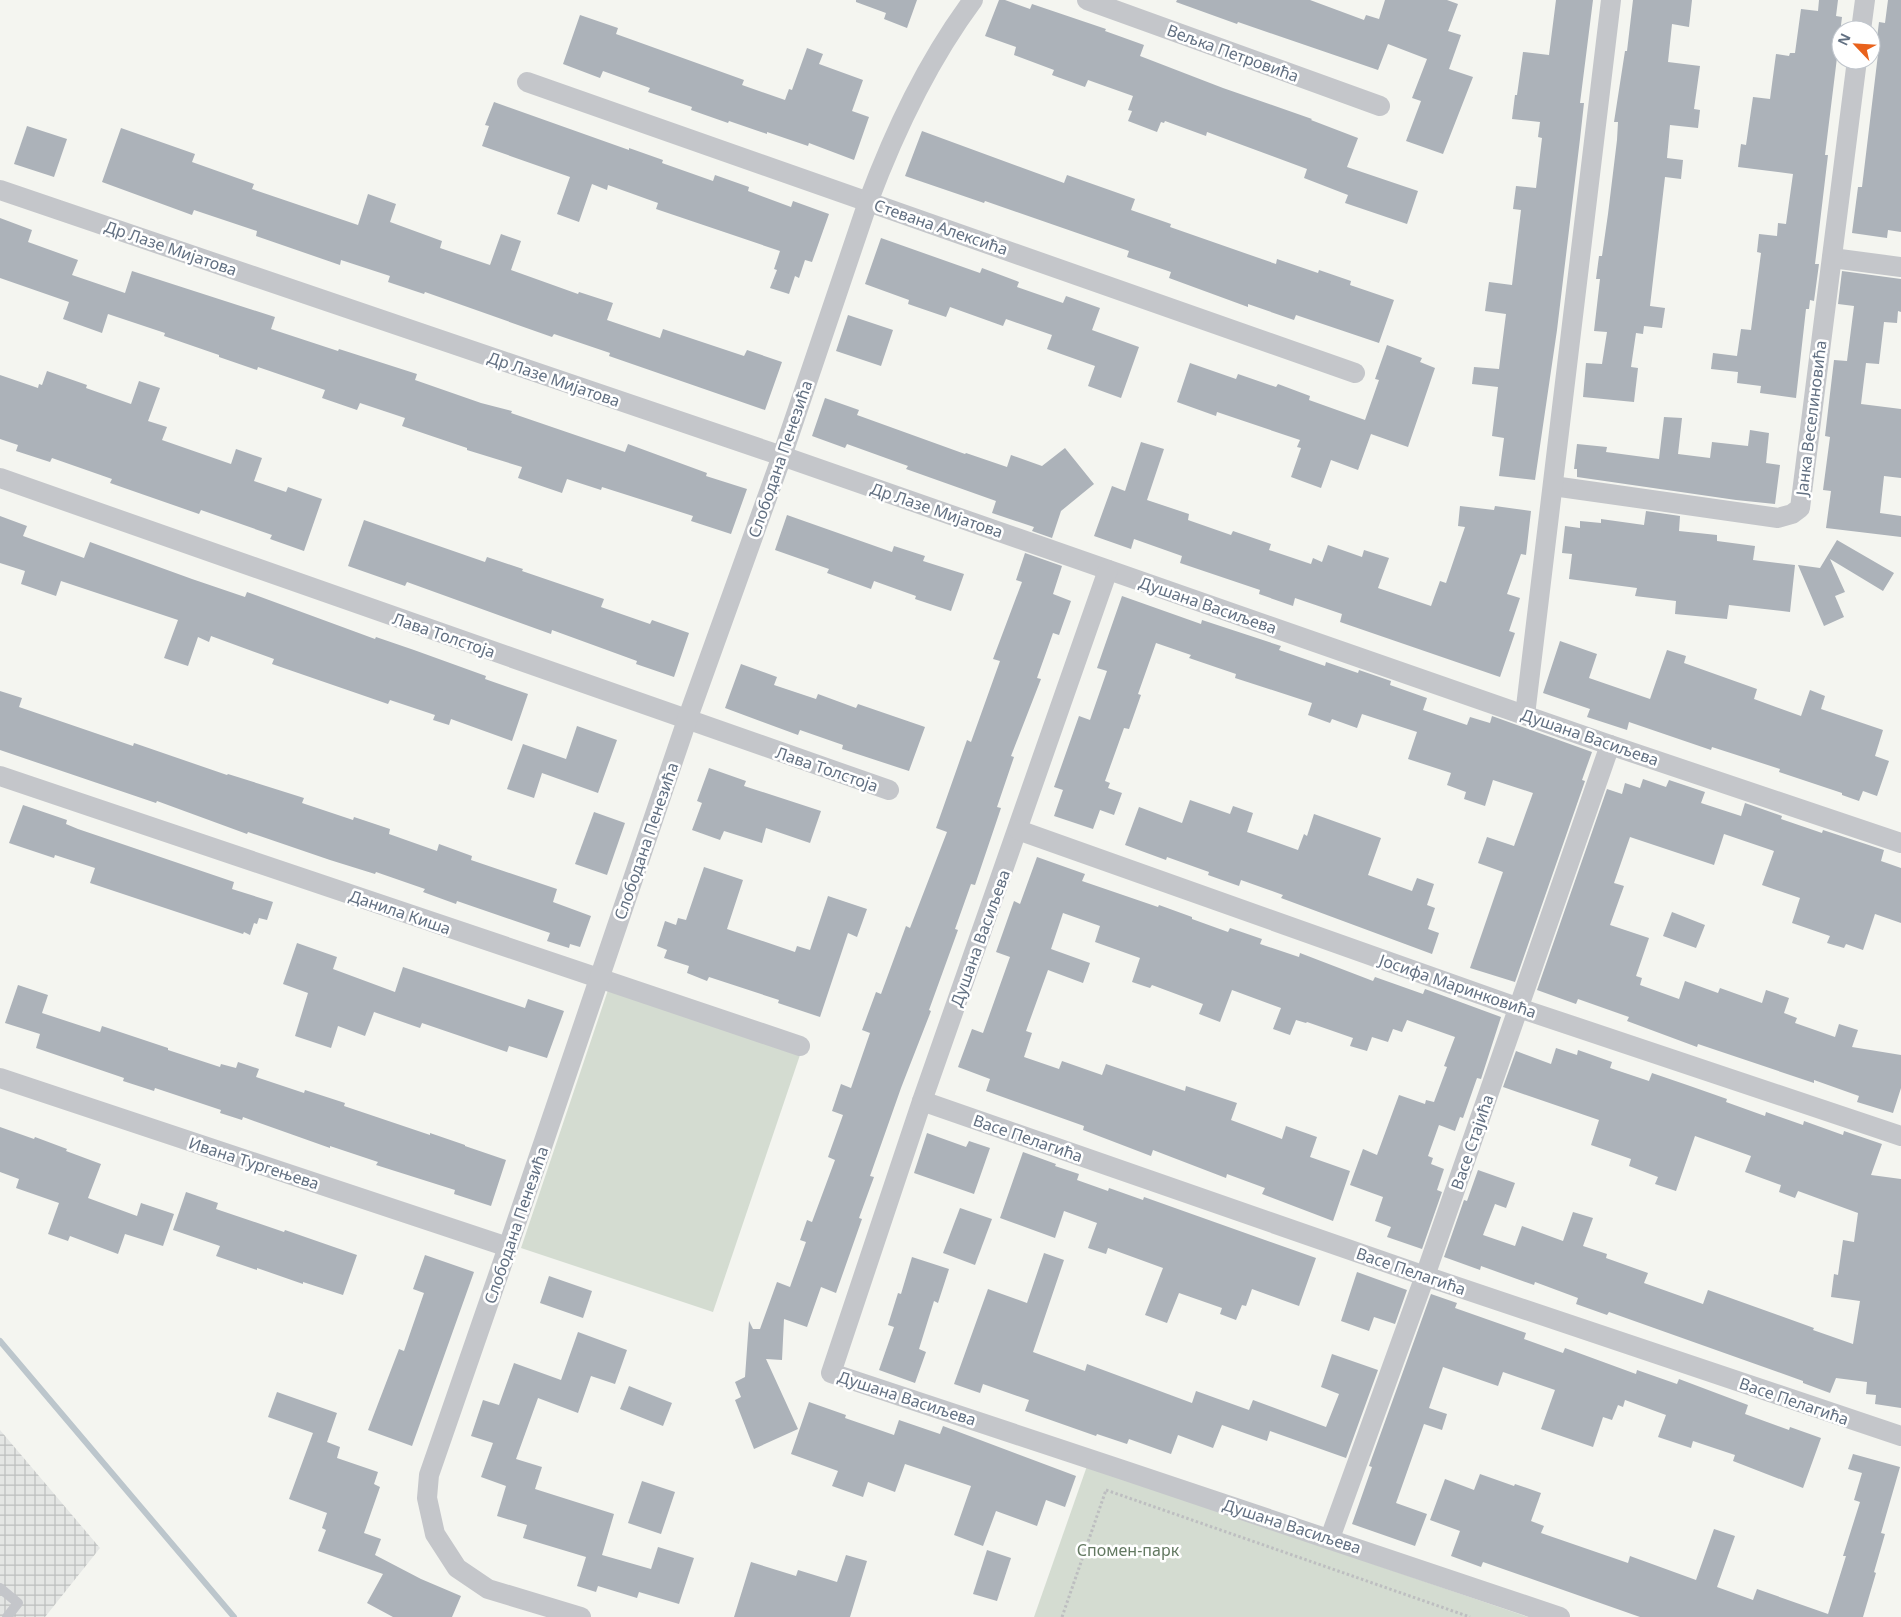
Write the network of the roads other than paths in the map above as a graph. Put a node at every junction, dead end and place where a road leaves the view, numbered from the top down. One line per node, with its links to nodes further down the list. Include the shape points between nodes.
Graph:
1 (973, 0): 10 (street, Слободана Пенезића, via 915,91 883,160)
2 (1087, 0): 8 (street, Вељка Петровића)
3 (1611, 0): 16 (street)
4 (1865, 0): 5 (street)
5 (1862, 20)
6 (1857, 70): 11 (street, Јанка Веселиновића)
7 (527, 82): 10 (street, Стевана Алексића)
8 (1380, 106)
9 (0, 190): 14 (street, Др Лазе Мијатова)
10 (868, 202): 13 (street, Стевана Алексића); 14 (street, Слободана Пенезића)
11 (1832, 258): 12 (street); 16 (street, Јанка Веселиновића, via 1800,508 1778,518)
12 (1901, 267)
13 (1355, 373)
14 (782, 456): 17 (street, Др Лазе Мијатова); 19 (street, Слободана Пенезића)
15 (0, 478): 19 (street, Лава Толстоја)
16 (1553, 486): 18 (street)
17 (1108, 570): 18 (street, Душана Васиљева); 23 (street, Душана Васиљева)
18 (1525, 715): 20 (street, Душана Васиљева)
19 (688, 720): 22 (street, Лава Толстоја); 25 (street, Слободана Пенезића)
20 (1610, 745): 24 (street, Душана Васиљева); 26 (street, Васе Стајића)
21 (0, 776): 25 (street, Данила Киша)
22 (889, 790)
23 (1018, 830): 26 (street, Јосифа Маринковића); 29 (street, Душана Васиљева)
24 (1901, 843)
25 (599, 979): 27 (street, Данила Киша); 31 (street, Слободана Пенезића)
26 (1519, 1008): 30 (street, Јосифа Маринковића); 32 (street, Васе Стајића)
27 (800, 1046)
28 (0, 1078): 31 (street, Ивана Тургењева)
29 (922, 1101): 32 (street, Васе Пелагића); 34 (street, Душана Васиљева, via 832,1373)
30 (1901, 1136)
31 (508, 1247): 37 (street, Слободана Пенезића, via 428,1476 429,1515 446,1554 470,1578 488,1589)
32 (1425, 1276): 33 (street, Васе Пелагића); 34 (street, Васе Стајића)
33 (1901, 1436)
34 (1330, 1538): 38 (street, Душана Васиљева)
35 (0, 1588): 36 (lane, via 18,1603)
36 (7, 1617)
37 (581, 1617)
38 (1560, 1617)

